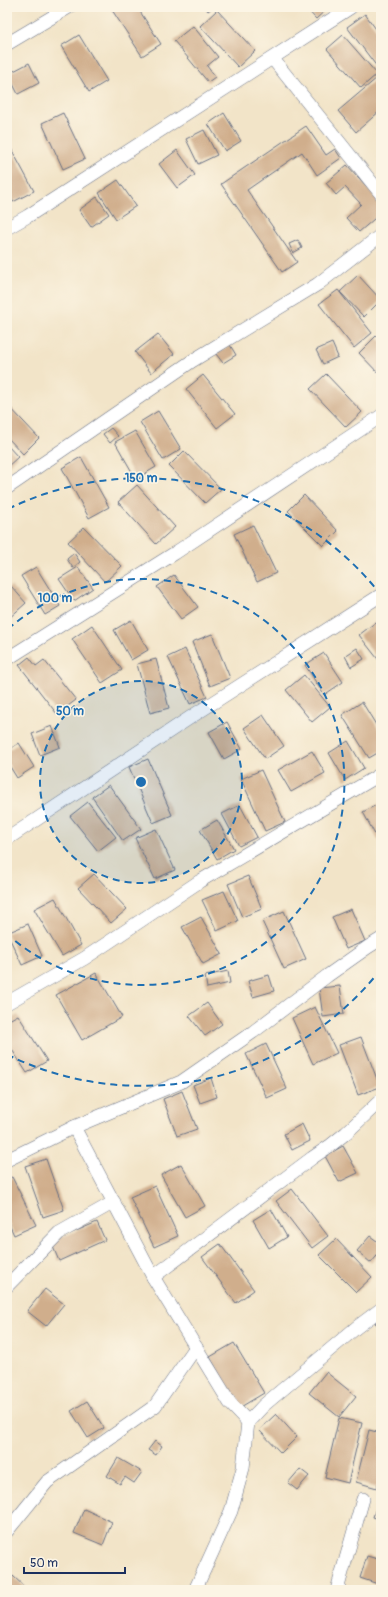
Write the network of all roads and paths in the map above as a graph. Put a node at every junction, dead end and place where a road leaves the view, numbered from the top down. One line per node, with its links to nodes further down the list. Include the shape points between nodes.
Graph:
1 (69, 7): 3 (street)
2 (351, 7): 4 (street)
3 (7, 44)
4 (273, 59): 5 (street); 6 (street)
5 (381, 194)
6 (7, 228)
7 (381, 235): 9 (street, via 318,284 192,361)
8 (381, 416): 11 (street, via 175,553)
9 (7, 488)
10 (381, 595): 13 (street)
11 (7, 659)
12 (381, 774): 15 (street, via 200,881 85,958)
13 (7, 839)
14 (381, 939): 17 (street, via 180,1082)
15 (7, 1003)
16 (381, 1100): 20 (street, via 331,1145)
17 (74, 1127): 18 (street); 19 (street)
18 (7, 1160)
19 (114, 1202): 20 (street); 21 (street, via 59,1233)
20 (153, 1276): 23 (street)
21 (7, 1286)
22 (381, 1309): 24 (street, via 264,1405)
23 (196, 1347): 24 (street, via 230,1403); 26 (street, via 155,1406 46,1482)
24 (248, 1422): 27 (street, via 243,1468 231,1511)
25 (363, 1499): 28 (street)
26 (7, 1531)
27 (195, 1590)
28 (337, 1590)

